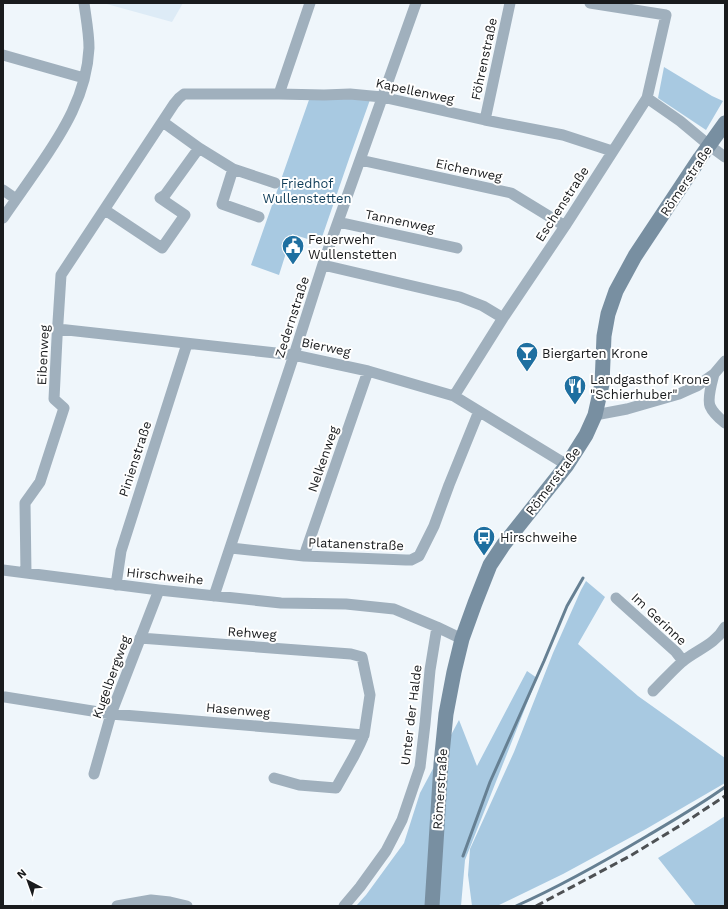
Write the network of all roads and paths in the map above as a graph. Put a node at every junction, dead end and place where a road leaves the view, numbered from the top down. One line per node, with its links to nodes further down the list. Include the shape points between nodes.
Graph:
1 (84, 3): 7 (street, via 89,48)
2 (310, 3): 9 (street)
3 (416, 3): 10 (street, Zedernstraße)
4 (510, 3): 12 (street, Föhrenstraße)
5 (590, 3): 11 (street, Eschenstraße, via 666,15)
6 (3, 55): 7 (street)
7 (84, 78): 23 (street, via 75,107 59,136)
8 (184, 94): 9 (street, Kapellenweg); 13 (street, Eibenweg)
9 (278, 94): 10 (street, Kapellenweg)
10 (382, 96): 12 (street, Kapellenweg); 19 (street, Zedernstraße)
11 (647, 98): 15 (street); 17 (street, Eschenstraße)
12 (485, 120): 17 (street, Kapellenweg, via 563,135)
13 (163, 122): 16 (street); 24 (street, Eibenweg)
14 (725, 123): 15 (main road, Römerstraße)
15 (710, 146): 18 (street); 40 (main road, Römerstraße, via 635,256 616,291 604,336 602,384)
16 (199, 148): 20 (street); 24 (street, via 165,195 160,198 185,215 162,248)
17 (612, 151): 28 (street, Eschenstraße)
18 (725, 157)
19 (360, 160): 27 (street, Zedernstraße); 28 (street, Eichenweg, via 511,193)
20 (233, 169): 21 (street); 26 (street, via 222,204)
21 (276, 183)
22 (3, 190): 23 (street)
23 (16, 199): 25 (street)
24 (104, 210): 32 (street, Eibenweg, via 61,275)
25 (3, 218)
26 (259, 218)
27 (338, 222): 29 (street, Tannenweg); 30 (street, Zedernstraße)
28 (565, 226): 31 (street, Eschenstraße)
29 (457, 248)
30 (323, 265): 31 (street, via 460,298 483,306); 34 (street, Zedernstraße)
31 (503, 318): 38 (street, Eschenstraße)
32 (58, 329): 33 (street, Bierweg); 46 (street, Eibenweg, via 54,399 64,408 40,482 25,503)
33 (187, 344): 34 (street, Bierweg); 47 (street, Pinienstraße, via 121,551)
34 (294, 354): 36 (street, Bierweg); 43 (street, Zedernstraße)
35 (725, 361): 37 (street)
36 (368, 371): 38 (street, Bierweg); 44 (street, Nelkenweg)
37 (714, 374): 40 (street, via 679,394); 41 (street, via 709,405)
38 (454, 396): 39 (street, Bierweg)
39 (479, 411): 42 (street, Bierweg); 44 (street, Platanenstraße, via 434,526 419,556 406,560)
40 (595, 415): 42 (main road, Römerstraße, via 586,436)
41 (725, 423)
42 (567, 465): 54 (main road, Römerstraße, via 490,565)
43 (231, 548): 44 (street, Platanenstraße); 49 (street, Zedernstraße)
44 (304, 556)
45 (3, 570): 46 (street, Hirschweihe)
46 (26, 573): 47 (street, Hirschweihe)
47 (116, 585): 48 (street, Hirschweihe)
48 (159, 590): 49 (street, Hirschweihe); 53 (street, Kugelbergweg)
49 (214, 596): 51 (street, Hirschweihe, via 281,603 346,604 394,610)
50 (616, 598): 55 (street, Im Gerinne)
51 (437, 627): 54 (street, Hirschweihe); 64 (street, Unter der Halde, via 420,767 402,820 386,851)
52 (725, 627): 55 (street, Im Gerinne, via 701,650)
53 (140, 638): 58 (street, Kugelbergweg); 59 (street, Rehweg, via 362,657 370,695)
54 (462, 639): 65 (main road, Römerstraße, via 446,714)
55 (683, 661): 56 (street, Im Gerinne)
56 (653, 691)
57 (5, 697): 58 (street, Hasenweg)
58 (111, 714): 59 (street, Hasenweg); 60 (street, Kugelbergweg)
59 (364, 734): 61 (street, via 336,788 299,785)
60 (94, 774)
61 (274, 778)
62 (117, 906): 63 (street, via 151,900)
63 (187, 906)
64 (344, 906)
65 (432, 906)

